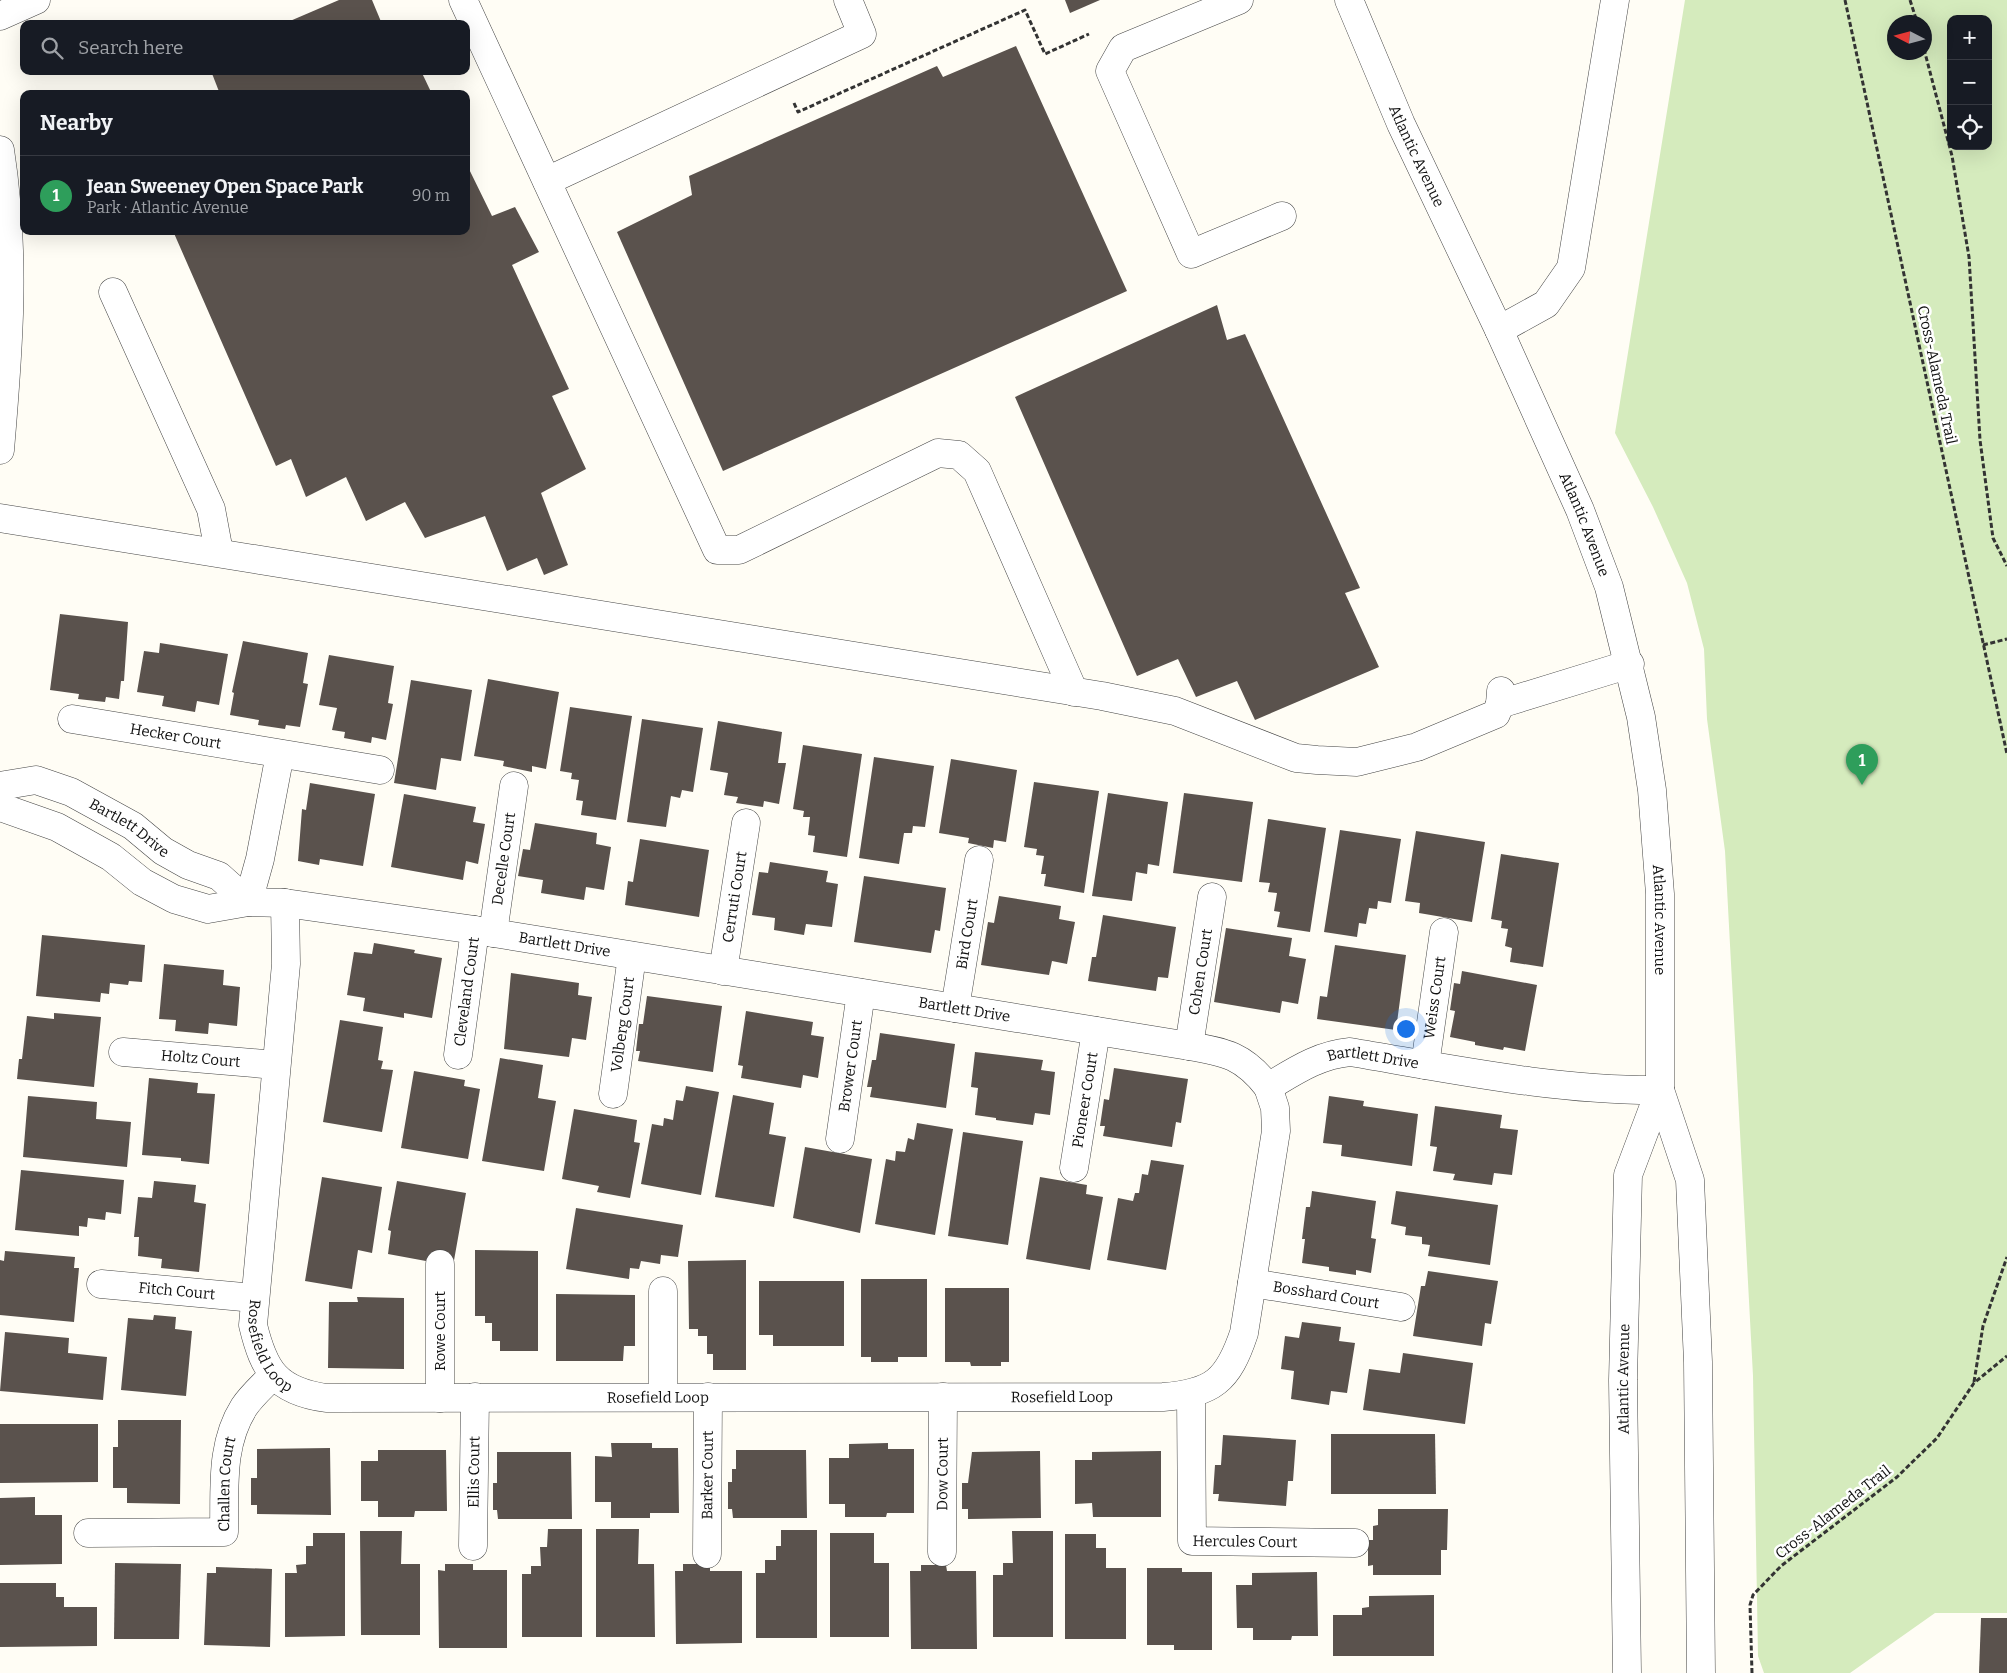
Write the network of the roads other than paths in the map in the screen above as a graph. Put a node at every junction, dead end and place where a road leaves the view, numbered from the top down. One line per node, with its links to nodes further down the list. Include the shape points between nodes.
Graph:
1 (36, 0): 7 (street)
2 (463, 0): 9 (street)
3 (848, 0): 9 (street, via 862,34)
4 (1239, 0): 10 (street, via 1123,48 1110,70 1191,254)
5 (1349, 0): 12 (street, Atlantic Avenue, via 1401,124)
6 (1615, 0): 12 (street, via 1571,268 1546,304)
7 (0, 16)
8 (0, 150): 13 (street, via 8,199 12,284)
9 (547, 181): 17 (street, via 717,550 740,550 938,453 960,455 977,471)
10 (1282, 216)
11 (112, 292): 15 (street, via 211,509)
12 (1499, 330): 16 (street, Atlantic Avenue, via 1580,510 1609,587)
13 (0, 450)
14 (0, 518): 15 (street)
15 (219, 552): 17 (street)
16 (1630, 664): 17 (street, via 1500,698 1496,714 1417,747 1357,762 1296,758 1175,711); 42 (street, Atlantic Avenue, via 1652,790 1660,894)
17 (1074, 692)
18 (72, 720): 19 (street, Hecker Court)
19 (280, 754): 20 (street, Hecker Court); 27 (street, via 260,859)
20 (380, 770)
21 (0, 786): 27 (street, Bartlett Drive, via 36,780 71,792 133,826 163,851 188,865 219,876)
22 (514, 786): 29 (street, Decelle Court)
23 (0, 807): 27 (street, Bartlett Drive, via 57,827 84,841 174,900 208,909)
24 (746, 823): 32 (street, Cerruti Court)
25 (979, 860): 34 (street, Bird Court)
26 (1212, 897): 36 (street, Cohen Court)
27 (248, 902): 28 (street, Bartlett Drive)
28 (285, 903): 29 (street, Bartlett Drive); 39 (street, Rosefield Loop, via 286,964)
29 (484, 932): 31 (street, Bartlett Drive); 38 (street, Cleveland Court)
30 (1444, 932): 40 (street, Weiss Court)
31 (632, 956): 32 (street, Bartlett Drive); 43 (street, Volberg Court)
32 (723, 970): 33 (street, Bartlett Drive)
33 (861, 992): 34 (street, Bartlett Drive); 44 (street, Brower Court)
34 (954, 1008): 35 (street, Bartlett Drive)
35 (1096, 1031): 36 (street, Bartlett Drive); 45 (street, Pioneer Court)
36 (1189, 1046): 41 (street, Bartlett Drive, via 1221,1051 1241,1059)
37 (123, 1052): 39 (street, Holtz Court)
38 (458, 1055)
39 (276, 1065): 50 (street, Rosefield Loop)
40 (1425, 1065): 41 (street, Bartlett Drive, via 1350,1052 1331,1054); 42 (street, Bartlett Drive, via 1573,1086)
41 (1268, 1086): 47 (street, Rosefield Loop, via 1275,1108 1276,1131)
42 (1660, 1090): 64 (street, Atlantic Avenue, via 1628,1175 1623,1380); 65 (street, Atlantic Avenue, via 1690,1180 1698,1362)
43 (613, 1094)
44 (840, 1139)
45 (1074, 1168)
46 (440, 1264): 56 (street, Rowe Court)
47 (1252, 1282): 51 (street, Bosshard Court); 53 (street, Rosefield Loop, via 1244,1334 1237,1354 1226,1373 1209,1387)
48 (101, 1284): 50 (street, Fitch Court)
49 (663, 1291): 54 (street)
50 (254, 1298): 52 (street, Rosefield Loop, via 253,1326 260,1352)
51 (1401, 1307)
52 (273, 1375): 56 (street, Rosefield Loop, via 288,1387 326,1398); 59 (street, Challen Court, via 245,1405 231,1432 225,1458 224,1532)
53 (1191, 1395): 58 (street, Rosefield Loop); 60 (street, Hercules Court, via 1192,1541)
54 (662, 1397): 55 (street, Rosefield Loop); 57 (street, Rosefield Loop)
55 (708, 1397): 58 (street, Rosefield Loop); 63 (street, Barker Court)
56 (440, 1398): 57 (street, Rosefield Loop)
57 (475, 1398): 61 (street, Ellis Court)
58 (943, 1398): 62 (street, Dow Court)
59 (88, 1533)
60 (1355, 1543)
61 (473, 1546)
62 (942, 1552)
63 (707, 1554)
64 (1627, 1673)
65 (1701, 1673)

